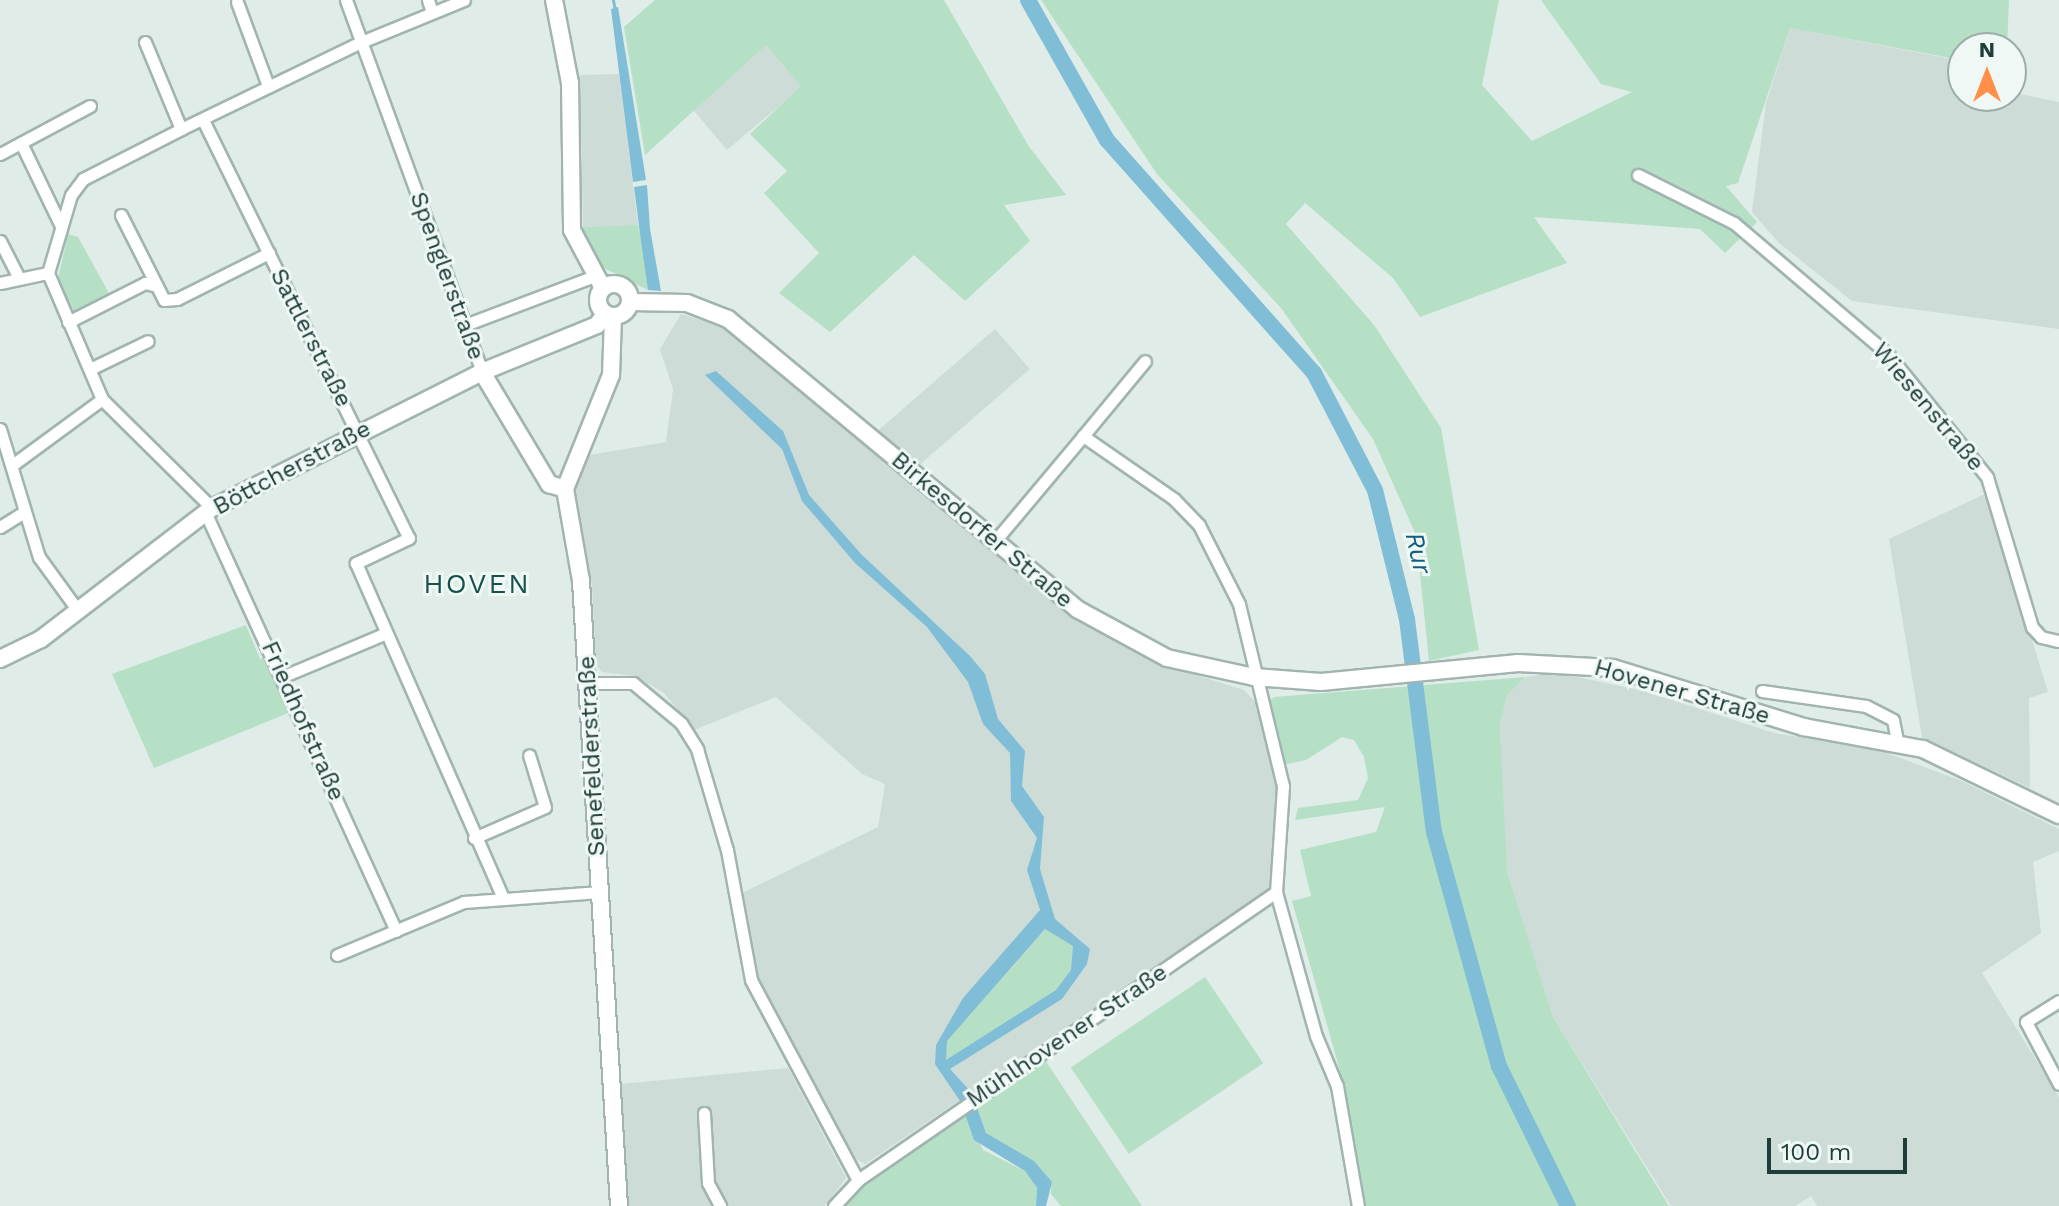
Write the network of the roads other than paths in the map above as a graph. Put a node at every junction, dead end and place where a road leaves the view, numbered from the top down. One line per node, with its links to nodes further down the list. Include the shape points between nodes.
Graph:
1 (346, 0): 8 (street, Spenglerstraße)
2 (428, 0): 6 (street)
3 (464, 0): 6 (street)
4 (554, 0): 22 (main road, via 570,83 572,230)
5 (237, 2): 9 (street)
6 (432, 12): 8 (street)
7 (145, 42): 12 (street)
8 (361, 42): 9 (street); 28 (street, Spenglerstraße)
9 (268, 86): 11 (street)
10 (90, 106): 13 (street)
11 (203, 120): 12 (street); 19 (street, Sattlerstraße)
12 (181, 129): 17 (street, via 83,179)
13 (21, 143): 14 (street); 17 (street)
14 (0, 154)
15 (1638, 175): 45 (street, Wiesenstraße, via 1734,223 1887,353 1987,477 2032,627 2041,637)
16 (121, 215): 24 (street)
17 (61, 226): 20 (street)
18 (0, 241): 21 (street)
19 (269, 253): 24 (street, via 177,299 164,300); 35 (street, Sattlerstraße)
20 (48, 273): 21 (street); 27 (street)
21 (17, 275): 23 (street)
22 (599, 282): 25 (main road, via 623,286); 26 (main road, via 598,301); 28 (street)
23 (0, 283)
24 (153, 285): 27 (street, via 145,283)
25 (630, 302): 26 (main road, Böttcherstraße); 42 (main road, Birkesdorfer Straße, via 687,303 728,319)
26 (609, 315): 32 (main road, Böttcherstraße, via 597,325); 38 (main road, via 611,375)
27 (68, 322): 31 (street)
28 (465, 325): 32 (street, Spenglerstraße)
29 (148, 341): 31 (street)
30 (1145, 361): 36 (street)
31 (90, 369): 33 (street)
32 (482, 372): 35 (main road, Böttcherstraße); 38 (main road, Spenglerstraße, via 549,484)
33 (102, 399): 37 (street); 39 (street, Friedhofstraße)
34 (0, 429): 37 (street)
35 (358, 432): 39 (main road, Böttcherstraße); 44 (street, Sattlerstraße, via 409,538 356,563)
36 (1083, 436): 42 (street); 48 (street, via 1174,499 1199,525 1239,604)
37 (15, 463): 40 (street)
38 (565, 489): 50 (main road, Senefelderstraße, via 581,581)
39 (209, 511): 43 (main road, Böttcherstraße); 47 (street, Friedhofstraße)
40 (22, 513): 41 (street); 43 (street, via 39,557)
41 (0, 527)
42 (995, 541): 48 (main road, Birkesdorfer Straße, via 1086,615 1126,639 1167,658)
43 (79, 612): 46 (main road, Böttcherstraße)
44 (384, 634): 47 (street); 55 (street, Sattlerstraße)
45 (2059, 641)
46 (0, 659)
47 (284, 676): 59 (street, Friedhofstraße)
48 (1254, 677): 49 (main road, Birkesdorfer Straße); 57 (street, via 1285,800)
49 (1370, 679): 52 (main road, Hovener Straße, via 1565,661 1613,668 1804,727)
50 (588, 683): 56 (main road, Senefelderstraße); 64 (street, via 633,683 681,723 697,749 727,850 751,980)
51 (1762, 691): 52 (street, Hovener Straße, via 1866,706 1893,720)
52 (1897, 741): 54 (main road, Hovener Straße)
53 (529, 755): 55 (street, via 545,807)
54 (2059, 815)
55 (474, 838): 58 (street, Sattlerstraße)
56 (600, 892): 58 (street); 65 (main road, Senefelderstraße)
57 (1276, 892): 64 (street, Mühlhovener Straße); 68 (street, via 1316,1036 1337,1086)
58 (503, 898): 59 (street, via 464,902)
59 (396, 931): 60 (street)
60 (337, 955)
61 (2059, 1001): 62 (street, via 2026,1022)
62 (2059, 1084)
63 (704, 1113): 66 (street, via 708,1183)
64 (858, 1180): 67 (street, Mühlhovener Straße)
65 (619, 1206)
66 (720, 1206)
67 (834, 1206)
68 (1358, 1206)

